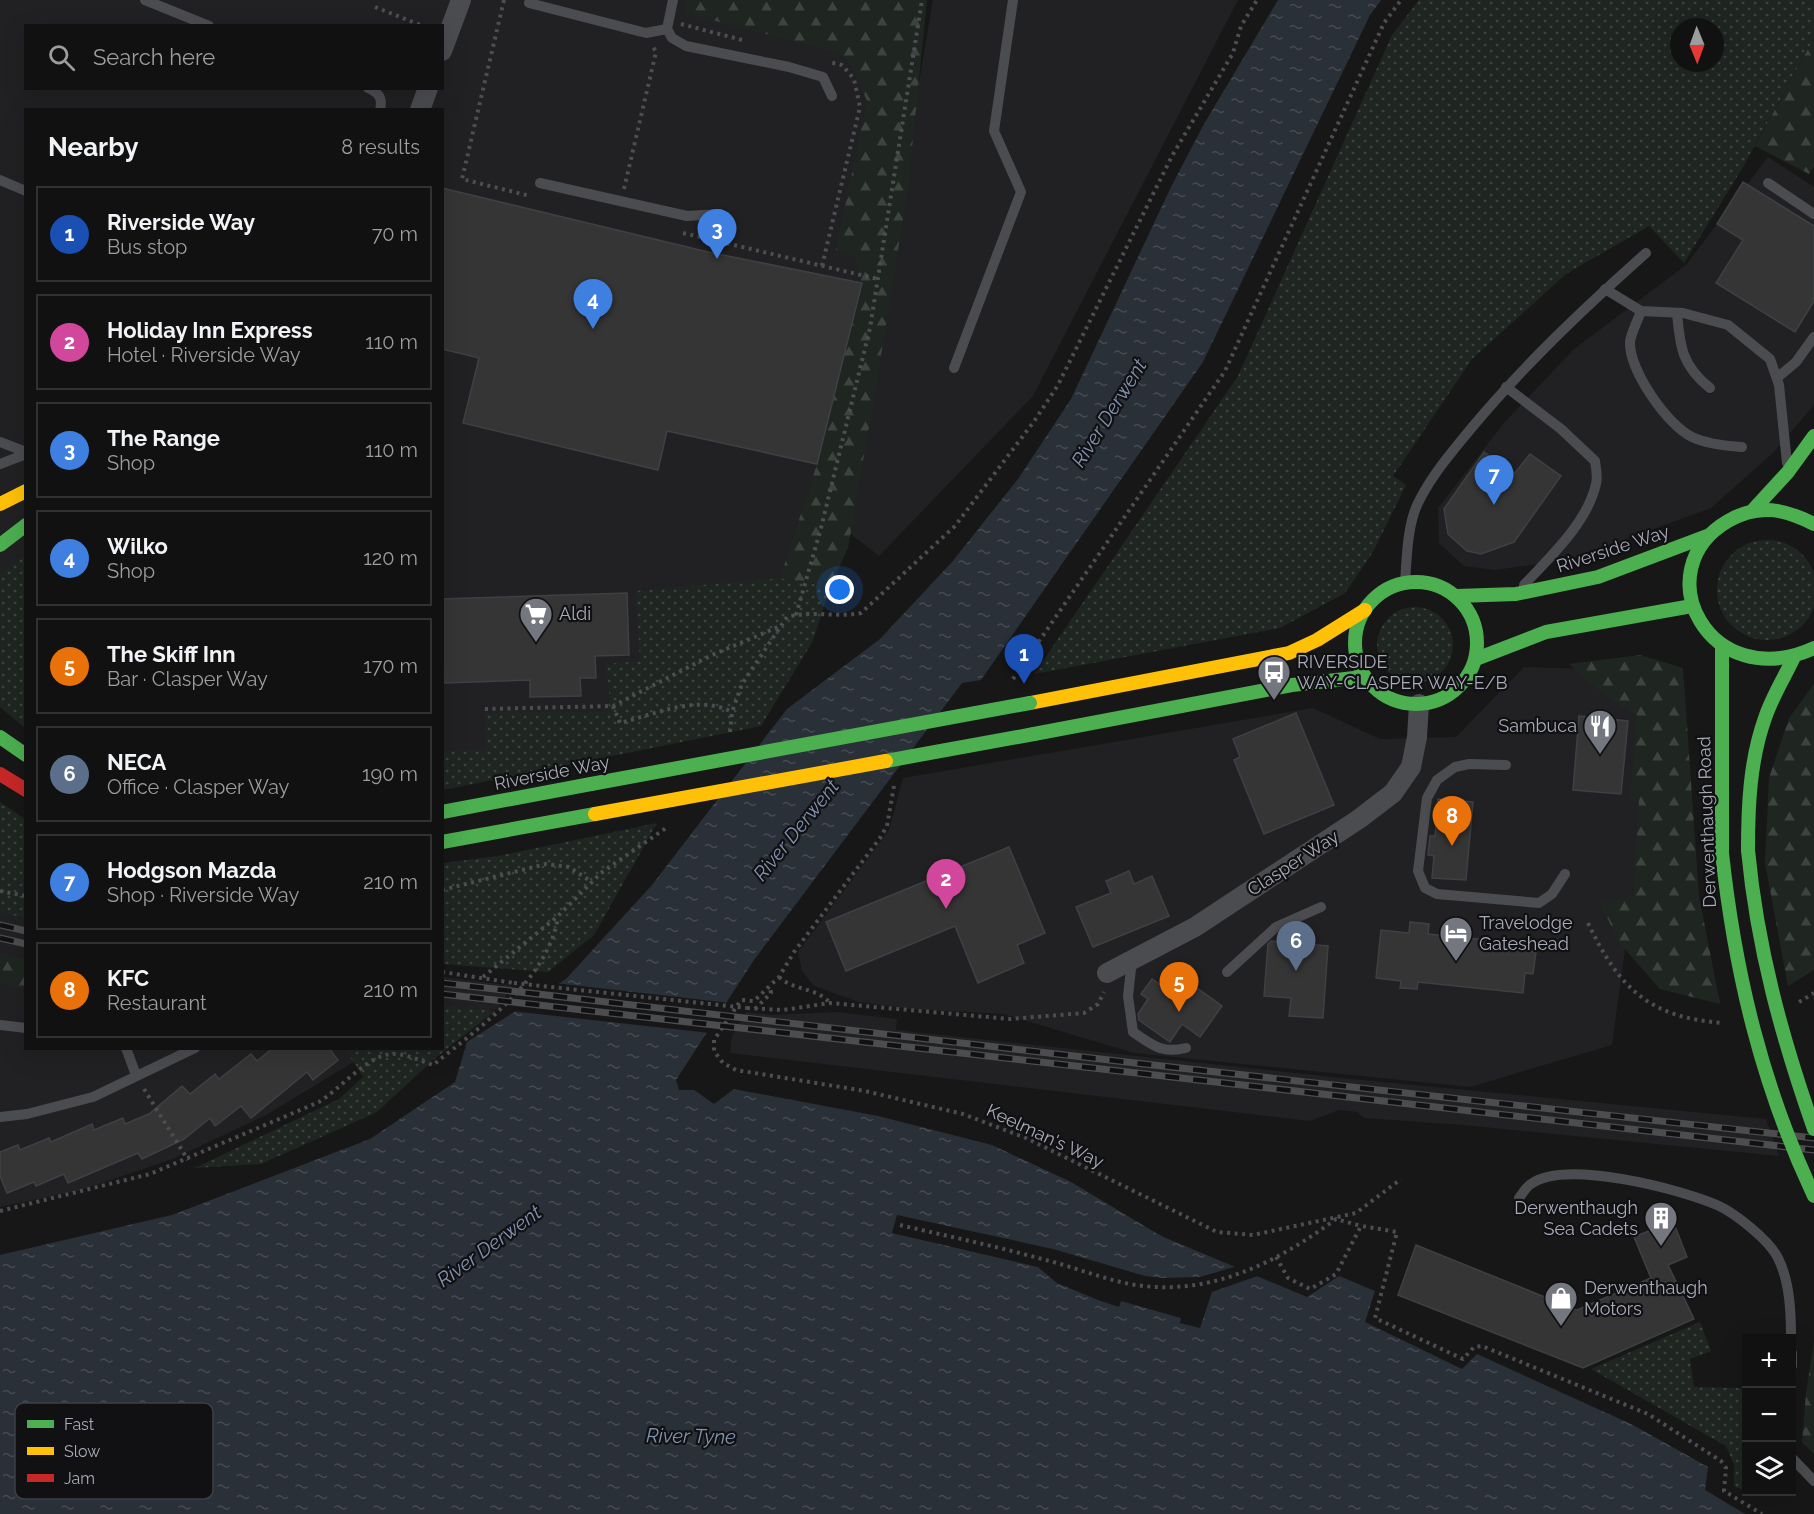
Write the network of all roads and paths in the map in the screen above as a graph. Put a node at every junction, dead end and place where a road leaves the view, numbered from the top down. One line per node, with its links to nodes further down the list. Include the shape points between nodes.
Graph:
1 (145, 0): 10 (lane)
2 (461, 0): 16 (street)
3 (673, 0): 13 (lane)
4 (922, 0): 31 (path)
5 (1012, 0): 36 (lane, via 994,131 1021,192)
6 (1257, 0): 31 (path, via 1241,26 1233,52 1172,156 1058,385 999,468 955,526 861,613 796,615 857,383)
7 (1401, 0): 65 (path, via 1384,23 1225,371)
8 (529, 3): 14 (lane)
9 (375, 7): 11 (path)
10 (204, 24)
11 (418, 24)
12 (692, 27): 15 (path)
13 (667, 28): 14 (lane); 20 (lane, via 672,38 686,46 823,77)
14 (646, 33): 27 (path, via 656,52)
15 (750, 41)
16 (444, 46)
17 (819, 59): 31 (path, via 842,65 854,79 860,107 822,266)
18 (371, 90): 21 (lane, via 380,95)
19 (427, 90): 22 (street)
20 (832, 96)
21 (380, 108)
22 (421, 108)
23 (0, 180): 26 (lane)
24 (540, 183): 27 (lane)
25 (1768, 183): 29 (lane)
26 (24, 190)
27 (620, 202): 28 (lane, via 687,216)
28 (720, 214)
29 (1814, 214)
30 (1646, 253): 32 (lane)
31 (878, 279)
32 (1605, 289): 33 (lane); 38 (lane)
33 (1641, 311): 34 (lane); 42 (lane, via 1630,343 1641,379 1665,417 1692,437)
34 (1677, 313): 37 (lane, via 1728,325 1770,359); 39 (lane, via 1683,356 1694,376)
35 (1814, 337): 37 (lane)
36 (954, 368)
37 (1778, 382): 46 (lane)
38 (1506, 387): 54 (lane, via 1443,464 1418,503 1407,550); 55 (lane, via 1595,461 1597,481 1590,503 1560,546)
39 (1710, 388)
40 (1814, 436): 46 (main road)
41 (0, 442): 43 (lane)
42 (1742, 447)
43 (24, 452)
44 (24, 454): 45 (lane)
45 (0, 464)
46 (1788, 472): 49 (main road)
47 (24, 491): 48 (main road)
48 (0, 504)
49 (1754, 509): 50 (main road, via 1801,514); 52 (main road, via 1727,518)
50 (1814, 524)
51 (24, 527): 53 (main road)
52 (1707, 536): 55 (main road, Riverside Way, via 1598,577); 57 (main road, via 1696,553 1690,580)
53 (0, 545)
54 (1406, 582): 56 (main road, via 1437,586); 58 (main road, via 1380,594)
55 (1516, 594): 56 (main road, Riverside Way)
56 (1457, 596): 62 (main road, via 1470,614 1478,637)
57 (1692, 606): 60 (main road, via 1710,638); 62 (main road, via 1546,632)
58 (1365, 610): 64 (main road, via 1356,632 1356,656); 76 (main road, Riverside Way, bridge, via 1289,653)
59 (778, 627): 67 (path, via 710,656)
60 (1722, 648): 63 (main road, via 1747,657); 107 (main road, Derwenthaugh Road, bridge, via 1722,853 1728,921 1748,1014 1772,1091)
61 (1814, 648): 63 (main road)
62 (1476, 659): 66 (main road, via 1467,678 1450,695)
63 (1792, 659): 104 (main road, bridge, via 1765,717 1754,756 1748,850 1755,918 1773,1003)
64 (1363, 677): 66 (main road, via 1387,698); 77 (main road, bridge, via 1292,685)
65 (1011, 683)
66 (1419, 704): 85 (street, Clasper Way, via 1410,767 1393,793 1195,927)
67 (613, 706): 68 (path); 69 (path, via 620,723 701,702)
68 (485, 709)
69 (732, 712)
70 (0, 737): 71 (main road)
71 (24, 754)
72 (1506, 765): 78 (lane, via 1455,767 1437,780 1427,798 1419,871 1425,888 1437,894 1539,903 1552,894)
73 (0, 774): 75 (main road)
74 (896, 777): 90 (path, Keelman's Way, via 883,832)
75 (24, 789)
76 (444, 812)
77 (444, 843)
78 (1565, 874)
79 (592, 882): 80 (path, via 569,867 546,864)
80 (444, 890)
81 (0, 891): 82 (path)
82 (24, 896)
83 (1321, 907): 87 (lane, via 1276,927)
84 (1588, 922): 96 (path, via 1618,975 1646,1002 1686,1017)
85 (1132, 960): 88 (street, Clasper Way); 99 (lane, via 1128,996 1132,1032 1169,1052)
86 (444, 972): 89 (path)
87 (1227, 972)
88 (1107, 973): 93 (path, via 1104,994 1098,1004 1084,1013 1010,1019)
89 (483, 977): 95 (path, bridge); 105 (path, via 558,916 550,945 498,1013 433,1065 394,1053 374,1058 319,1102)
90 (779, 977): 91 (path, Keelman's Way); 93 (path, via 786,983 818,992)
91 (770, 986): 95 (path, via 771,993); 110 (path, Keelman's Way, via 754,1001 741,1000 714,1040 714,1052 736,1070 865,1091 963,1114 1026,1138 1217,1232 1252,1235)
92 (1814, 993): 94 (path)
93 (830, 1003): 95 (path, via 783,1011)
94 (1793, 1006)
95 (754, 1009)
96 (1729, 1024)
97 (0, 1026): 98 (lane)
98 (24, 1028)
99 (1186, 1048)
100 (127, 1050): 102 (lane)
101 (191, 1050): 102 (lane)
102 (136, 1075): 103 (lane, via 93,1097); 105 (path)
103 (0, 1117)
104 (1814, 1129)
105 (188, 1160): 109 (path, via 150,1174)
106 (1401, 1179): 110 (path, Keelman's Way, via 1356,1213)
107 (1814, 1196)
108 (1519, 1198): 114 (lane, via 1532,1183 1564,1174 1624,1179 1718,1206 1748,1225 1778,1257 1790,1306)
109 (0, 1211)
110 (1336, 1219): 112 (path); 113 (path)
111 (900, 1225): 113 (path, via 1041,1258 1129,1284 1166,1288 1211,1284)
112 (1361, 1226): 113 (path, via 1336,1274 1310,1289 1288,1278); 117 (path, via 1397,1232 1375,1318 1463,1359 1474,1347 1482,1346 1648,1414 1721,1461 1726,1468 1724,1491)
113 (1276, 1257)
114 (1791, 1334)
115 (1796, 1463): 116 (lane)
116 (1814, 1481)
117 (1762, 1514)

